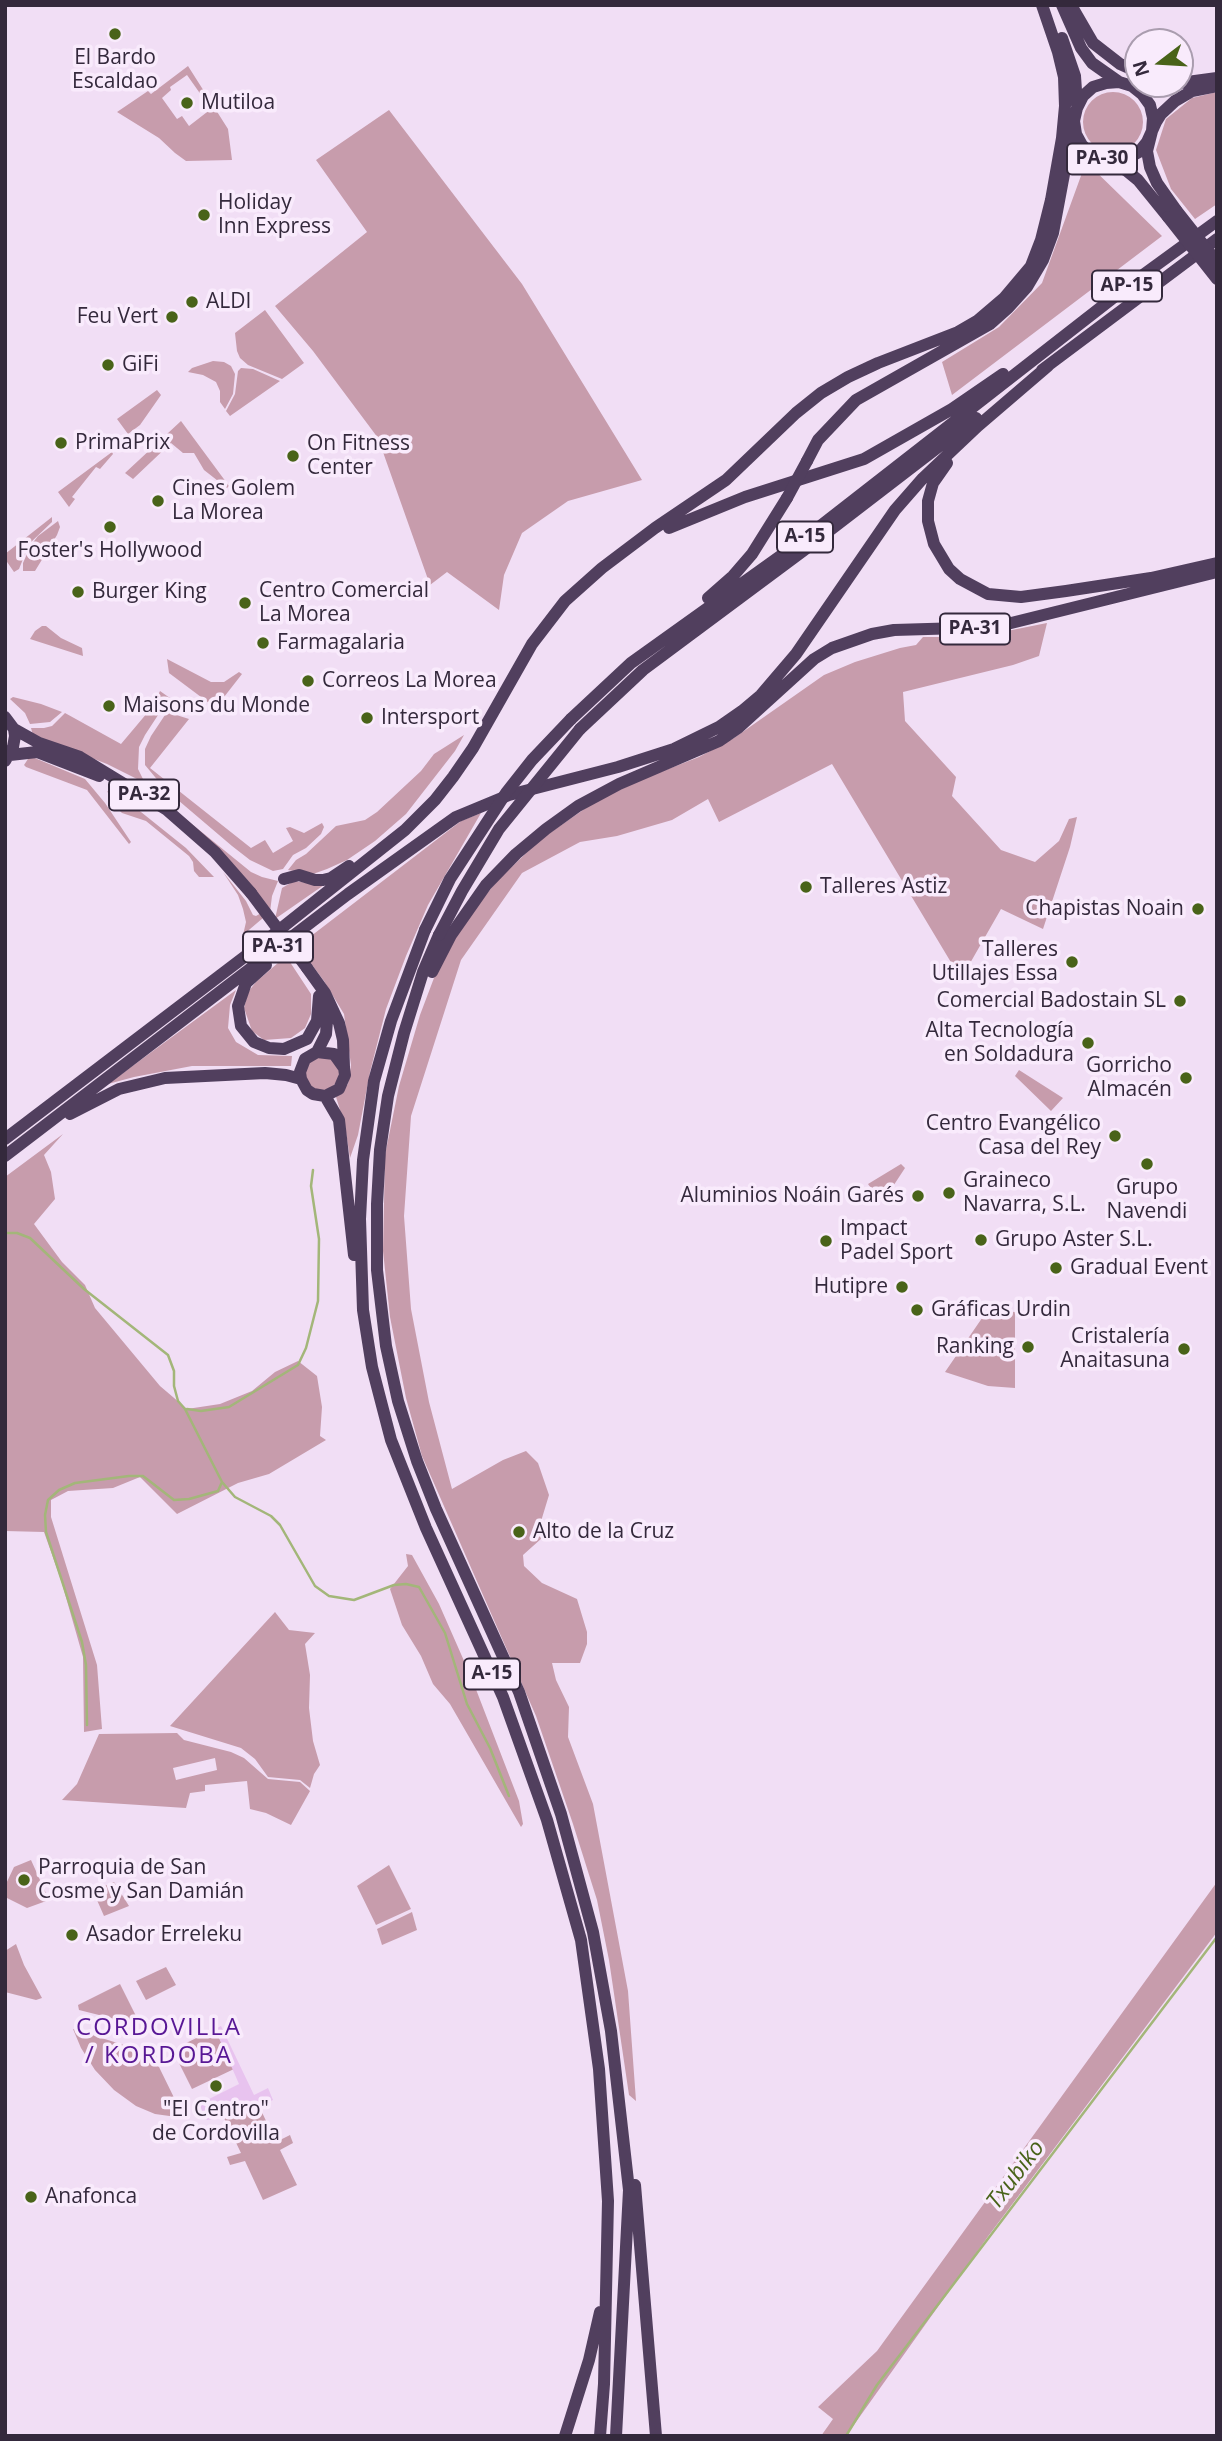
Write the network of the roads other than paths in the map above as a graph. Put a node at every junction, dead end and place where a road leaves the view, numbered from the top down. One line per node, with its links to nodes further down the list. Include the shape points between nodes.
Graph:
1 (1042, 5): 25 (highway, via 1058,52 1065,106 1041,240 1020,287 1001,309 976,329)
2 (1048, 5): 14 (highway, PA-30, via 1075,76)
3 (1062, 5): 10 (highway, PA-30, via 1087,55 1101,71)
4 (1071, 5): 5 (highway, via 1093,43)
5 (1124, 66)
6 (1217, 72): 7 (highway)
7 (1194, 74)
8 (1217, 78): 9 (highway)
9 (1194, 81)
10 (1124, 83)
11 (1124, 84): 14 (highway, via 1093,87)
12 (1217, 86): 15 (highway, via 1184,95 1167,107)
13 (1145, 98): 15 (highway, PA-30, via 1153,118)
14 (1075, 114): 16 (highway, PA-30, via 1082,145); 25 (highway, via 1053,233 1034,275 996,319 965,340)
15 (1152, 131): 16 (highway, PA-30, via 1139,152 1128,159); 18 (highway, PA-30, via 1147,151 1150,167)
16 (1103, 159): 18 (highway, PA-30, via 1127,171)
17 (1217, 212): 28 (highway, PA-31)
18 (1172, 213): 23 (highway, PA-30, bridge); 24 (highway, PA-30, bridge)
19 (1217, 221): 26 (highway, AP-15)
20 (1217, 239): 22 (highway, AP-15)
21 (1217, 248): 22 (highway)
22 (1189, 259): 27 (highway, AP-15)
23 (1217, 262)
24 (1217, 279)
25 (939, 346): 30 (highway, via 878,363 821,393 726,480); 33 (highway, bridge, via 856,400 818,440 752,554)
26 (1040, 355): 28 (highway); 33 (highway, A-15, via 796,545)
27 (1048, 366): 29 (highway); 36 (highway, A-15)
28 (1005, 372): 30 (highway, PA-31, via 952,409 864,458 684,520)
29 (963, 440): 31 (highway, via 933,483 928,521 934,544 949,569 973,587 988,594 1021,597); 40 (highway, via 895,510 796,654 761,695 693,741)
30 (634, 545): 42 (highway, PA-31, via 565,601 532,644 473,748)
31 (1217, 563)
32 (1217, 572): 34 (highway, PA-31, via 995,627 914,628 861,637 814,659)
33 (678, 628): 36 (highway, A-15, via 631,663)
34 (754, 713): 40 (highway, PA-31, via 677,754 597,778); 48 (highway, via 719,741 599,794 530,842 486,885 437,960)
35 (5, 717): 37 (highway, PA-32)
36 (575, 724): 48 (highway, A-15, bridge, via 499,829 462,891 423,972); 56 (highway, A-15, bridge, via 532,760 450,879 425,930 391,1021 374,1081 363,1160)
37 (14, 729): 38 (highway, PA-32); 39 (highway, PA-32)
38 (80, 757): 41 (highway, via 102,764); 45 (highway, PA-32, via 167,810 215,852)
39 (8, 758): 45 (highway, PA-32, via 37,752 115,782 187,832)
40 (571, 779): 44 (highway, PA-31, via 509,795 456,817)
41 (164, 799)
42 (423, 813): 43 (highway, via 411,817 331,878 299,875); 53 (highway, PA-31, via 264,942)
43 (284, 879)
44 (348, 894): 47 (highway, via 246,984 238,1006 241,1026 261,1046 294,1046 313,1031); 54 (highway, PA-31)
45 (249, 895): 46 (highway, PA-32, bridge)
46 (305, 969): 47 (highway, PA-32); 50 (highway, PA-32, via 326,993 339,1023)
47 (319, 996): 49 (highway, PA-32, via 327,1021)
48 (410, 1012): 57 (highway, A-15, via 388,1096 380,1150 377,1270 386,1346 417,1461 519,1692 561,1814 593,1932)
49 (317, 1052): 50 (highway, via 334,1054); 51 (highway, PA-32, via 305,1059)
50 (344, 1068): 52 (highway, via 339,1089)
51 (301, 1079): 52 (highway, via 307,1090); 54 (highway, via 265,1073 143,1082 97,1099)
52 (325, 1096): 56 (highway, via 339,1120)
53 (5, 1139)
54 (25, 1141): 55 (highway, PA-31)
55 (5, 1156)
56 (363, 1310): 58 (highway, A-15, via 391,1440 503,1697 548,1820 581,1940 599,2069 608,2201)
57 (611, 2031): 61 (highway, A-15, via 629,2190); 62 (highway, via 621,2062 633,2165)
58 (607, 2284): 59 (highway); 60 (highway, A-15)
59 (565, 2436)
60 (600, 2436)
61 (616, 2436)
62 (656, 2436)

